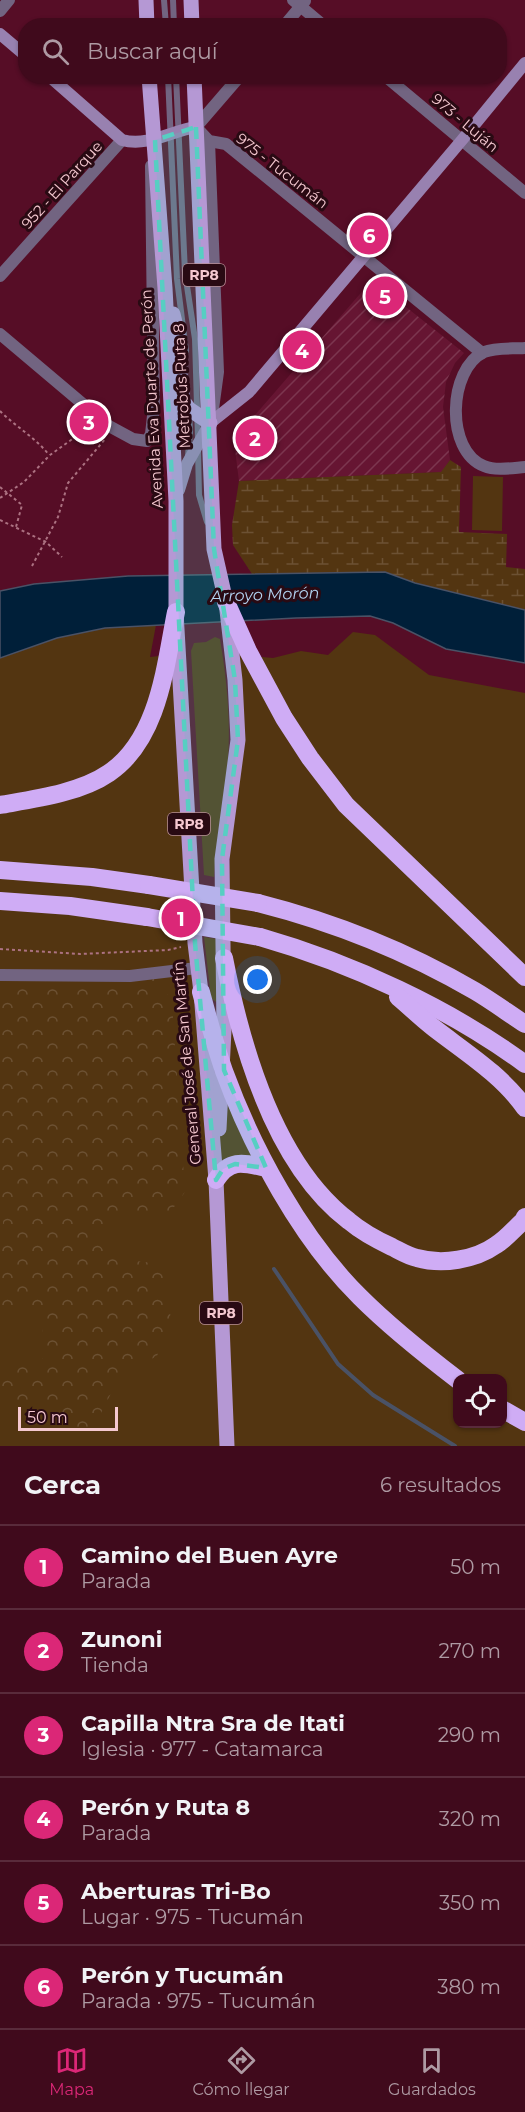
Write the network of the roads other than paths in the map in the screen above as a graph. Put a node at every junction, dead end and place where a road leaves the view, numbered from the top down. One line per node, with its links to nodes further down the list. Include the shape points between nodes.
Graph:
1 (9, 0): 7 (street)
2 (146, 0): 8 (main road)
3 (164, 0): 9 (lane)
4 (174, 0): 10 (lane)
5 (191, 0): 11 (main road)
6 (300, 2): 12 (street); 13 (street)
7 (0, 11)
8 (147, 18)
9 (165, 18)
10 (174, 18)
11 (192, 18)
12 (289, 18)
13 (316, 18)
14 (0, 34): 15 (main road)
15 (18, 49)
16 (525, 63): 29 (main road)
17 (58, 84): 26 (main road)
18 (148, 84): 27 (main road, Avenida Eva Duarte de Perón / RP8)
19 (169, 84): 25 (lane, Metrobús Ruta 8)
20 (176, 84): 25 (lane, Metrobús Ruta 8)
21 (194, 84): 24 (main road, RP8)
22 (233, 84): 24 (street)
23 (395, 84): 29 (street, 973 - Luján)
24 (196, 127): 25 (main road); 28 (street, 975 - Tucumán); 40 (main road, RP8)
25 (174, 132): 27 (main road); 34 (lane, Metrobús Ruta 8); 39 (lane, Metrobús Ruta 8, via 185,273 195,339)
26 (122, 140): 27 (main road); 32 (street, 952 - El Parque)
27 (155, 140): 33 (main road, Avenida Eva Duarte de Perón / RP8); 35 (street, Avenida Eva Duarte de Perón, via 149,174 154,406 147,441 133,439 109,426)
28 (209, 141): 31 (street, 975 - Tucumán, via 226,144); 40 (street, via 218,372)
29 (462, 141): 30 (street, 973 - Luján); 31 (main road)
30 (525, 193)
31 (364, 255): 38 (street, 975 - Tucumán); 40 (main road, via 249,392)
32 (0, 276)
33 (165, 288): 36 (main road); 44 (main road, Avenida Eva Duarte de Perón / RP8)
34 (179, 300): 36 (lane, Metrobús Ruta 8); 39 (lane, Metrobús Ruta 8)
35 (0, 334)
36 (178, 335): 39 (main road, via 181,390 184,402)
37 (525, 348): 38 (street)
38 (482, 353): 43 (street, via 458,388 458,431 465,451 483,466)
39 (193, 412): 40 (main road); 41 (lane, Metrobús Ruta 8); 42 (lane, Metrobús Ruta 8)
40 (210, 423): 41 (main road); 45 (main road, RP8)
41 (198, 443): 42 (main road); 45 (lane, Metrobús Ruta 8, via 200,495)
42 (187, 464): 44 (main road)
43 (525, 467)
44 (176, 501): 47 (main road, Avenida Eva Duarte de Perón / RP8)
45 (214, 549): 46 (main road, RP8)
46 (226, 602): 48 (highway)
47 (177, 612): 49 (highway)
48 (240, 652): 53 (main road, General José de San Martín / RP8, via 237,740 222,859); 56 (highway, via 346,805)
49 (174, 655): 50 (highway, via 150,722 123,762 87,784); 54 (main road, General José de San Martín / RP8)
50 (0, 805)
51 (0, 870): 59 (highway, bridge, via 92,877 258,903 340,928 408,957 475,991)
52 (0, 901): 57 (highway, bridge, via 147,916 260,937 307,950)
53 (224, 958): 61 (main road, General José de San Martín / RP8); 65 (highway, via 252,1067 280,1134 313,1185 348,1221 416,1258 451,1261 496,1246)
54 (197, 968): 55 (street, via 130,976); 58 (main road, General José de San Martín / RP8)
55 (0, 975)
56 (525, 977)
57 (383, 984): 60 (highway, via 469,1027); 62 (highway, via 479,1062)
58 (201, 992): 61 (highway); 64 (main road, General José de San Martín / RP8)
59 (525, 1024)
60 (525, 1064)
61 (224, 1070): 63 (highway); 64 (main road, General José de San Martín / RP8)
62 (525, 1108)
63 (266, 1168): 64 (highway, via 236,1164 223,1169); 66 (highway, via 330,1263 359,1297)
64 (216, 1180): 69 (main road, General José de San Martín / RP8)
65 (525, 1217)
66 (453, 1376)
67 (507, 1412): 68 (highway)
68 (525, 1422)
69 (227, 1446)

